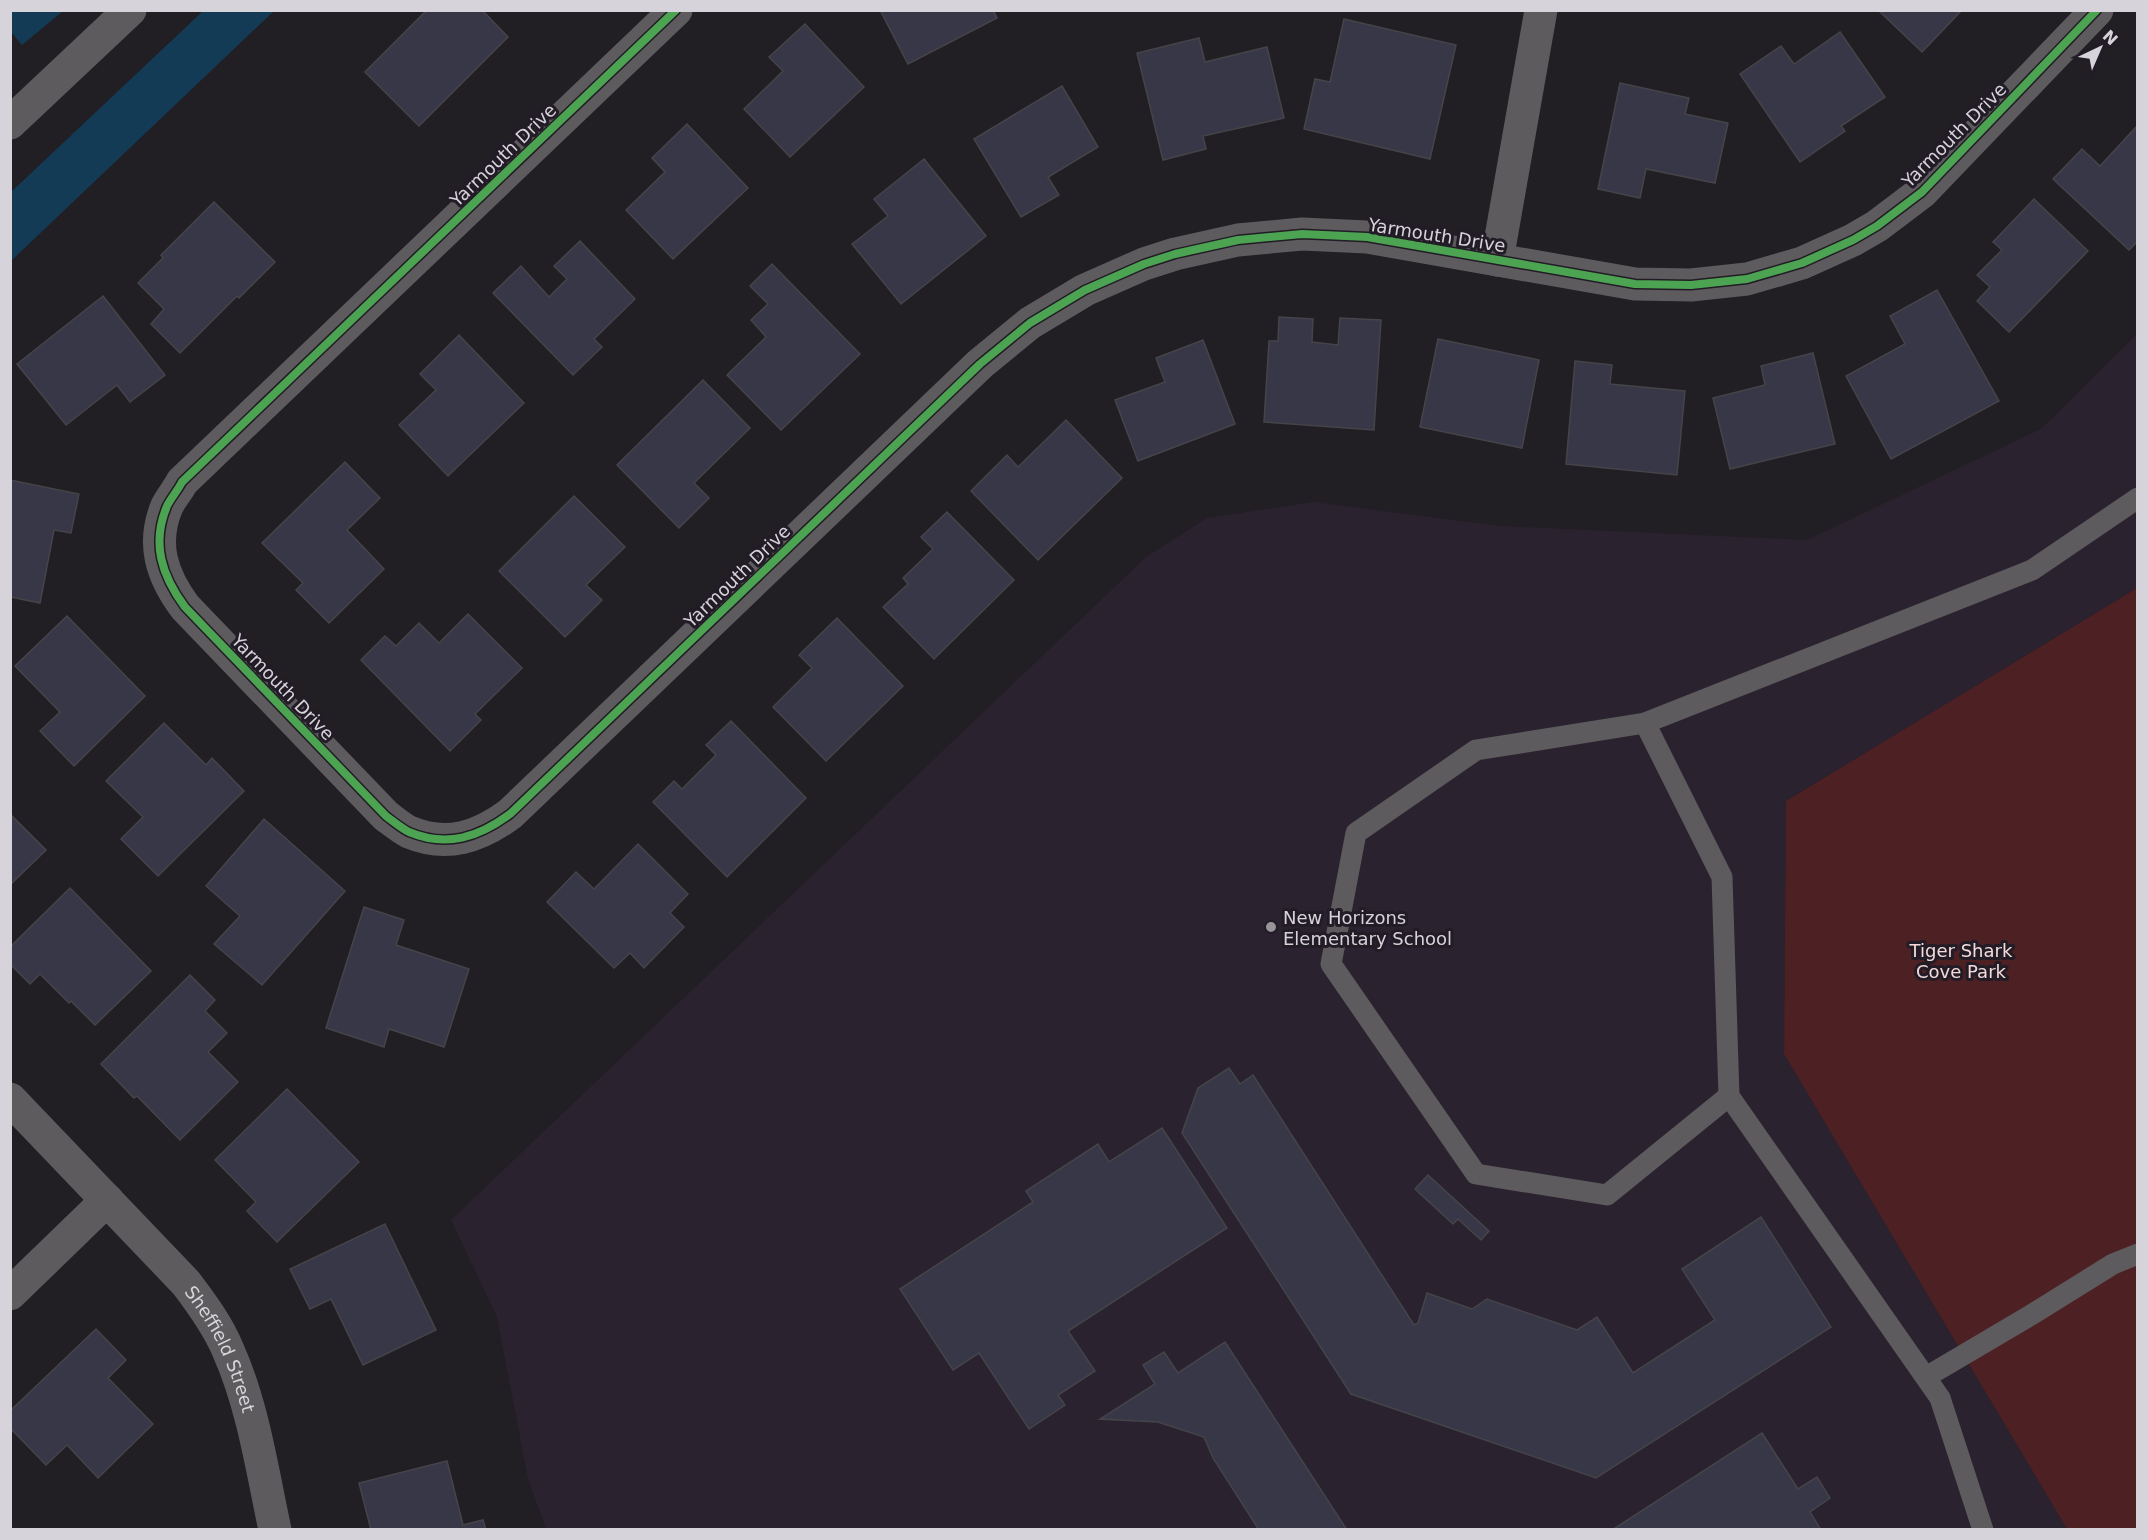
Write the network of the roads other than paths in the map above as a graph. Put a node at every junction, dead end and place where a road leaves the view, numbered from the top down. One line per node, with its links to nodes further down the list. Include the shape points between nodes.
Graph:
1 (130, 10): 5 (street)
2 (676, 10): 6 (street, Yarmouth Drive, via 183,482 168,506 160,533 161,561 170,587 386,816 409,831 436,839 464,838 490,829 510,814 980,364 1030,323 1085,290 1175,254 1238,240 1302,234 1367,237)
3 (1541, 10): 6 (street, Yarmouth Drive)
4 (2097, 10): 6 (street, Yarmouth Drive, via 1922,192 1877,226 1802,263 1747,279 1691,285 1635,284)
5 (10, 123)
6 (1497, 260)
7 (2138, 498): 8 (lane, via 2032,570)
8 (1645, 723): 9 (lane, via 1722,877); 9 (lane, via 1476,750 1356,833 1331,964 1476,1174 1607,1195)
9 (1729, 1096): 14 (lane)
10 (10, 1099): 11 (street, Sheffield Street)
11 (107, 1200): 13 (street); 15 (street, Sheffield Street, via 186,1283 228,1348 246,1397)
12 (2138, 1254): 14 (lane, via 2113,1264)
13 (10, 1294)
14 (1926, 1377): 16 (lane, via 1941,1398)
15 (275, 1530)
16 (1983, 1530)

